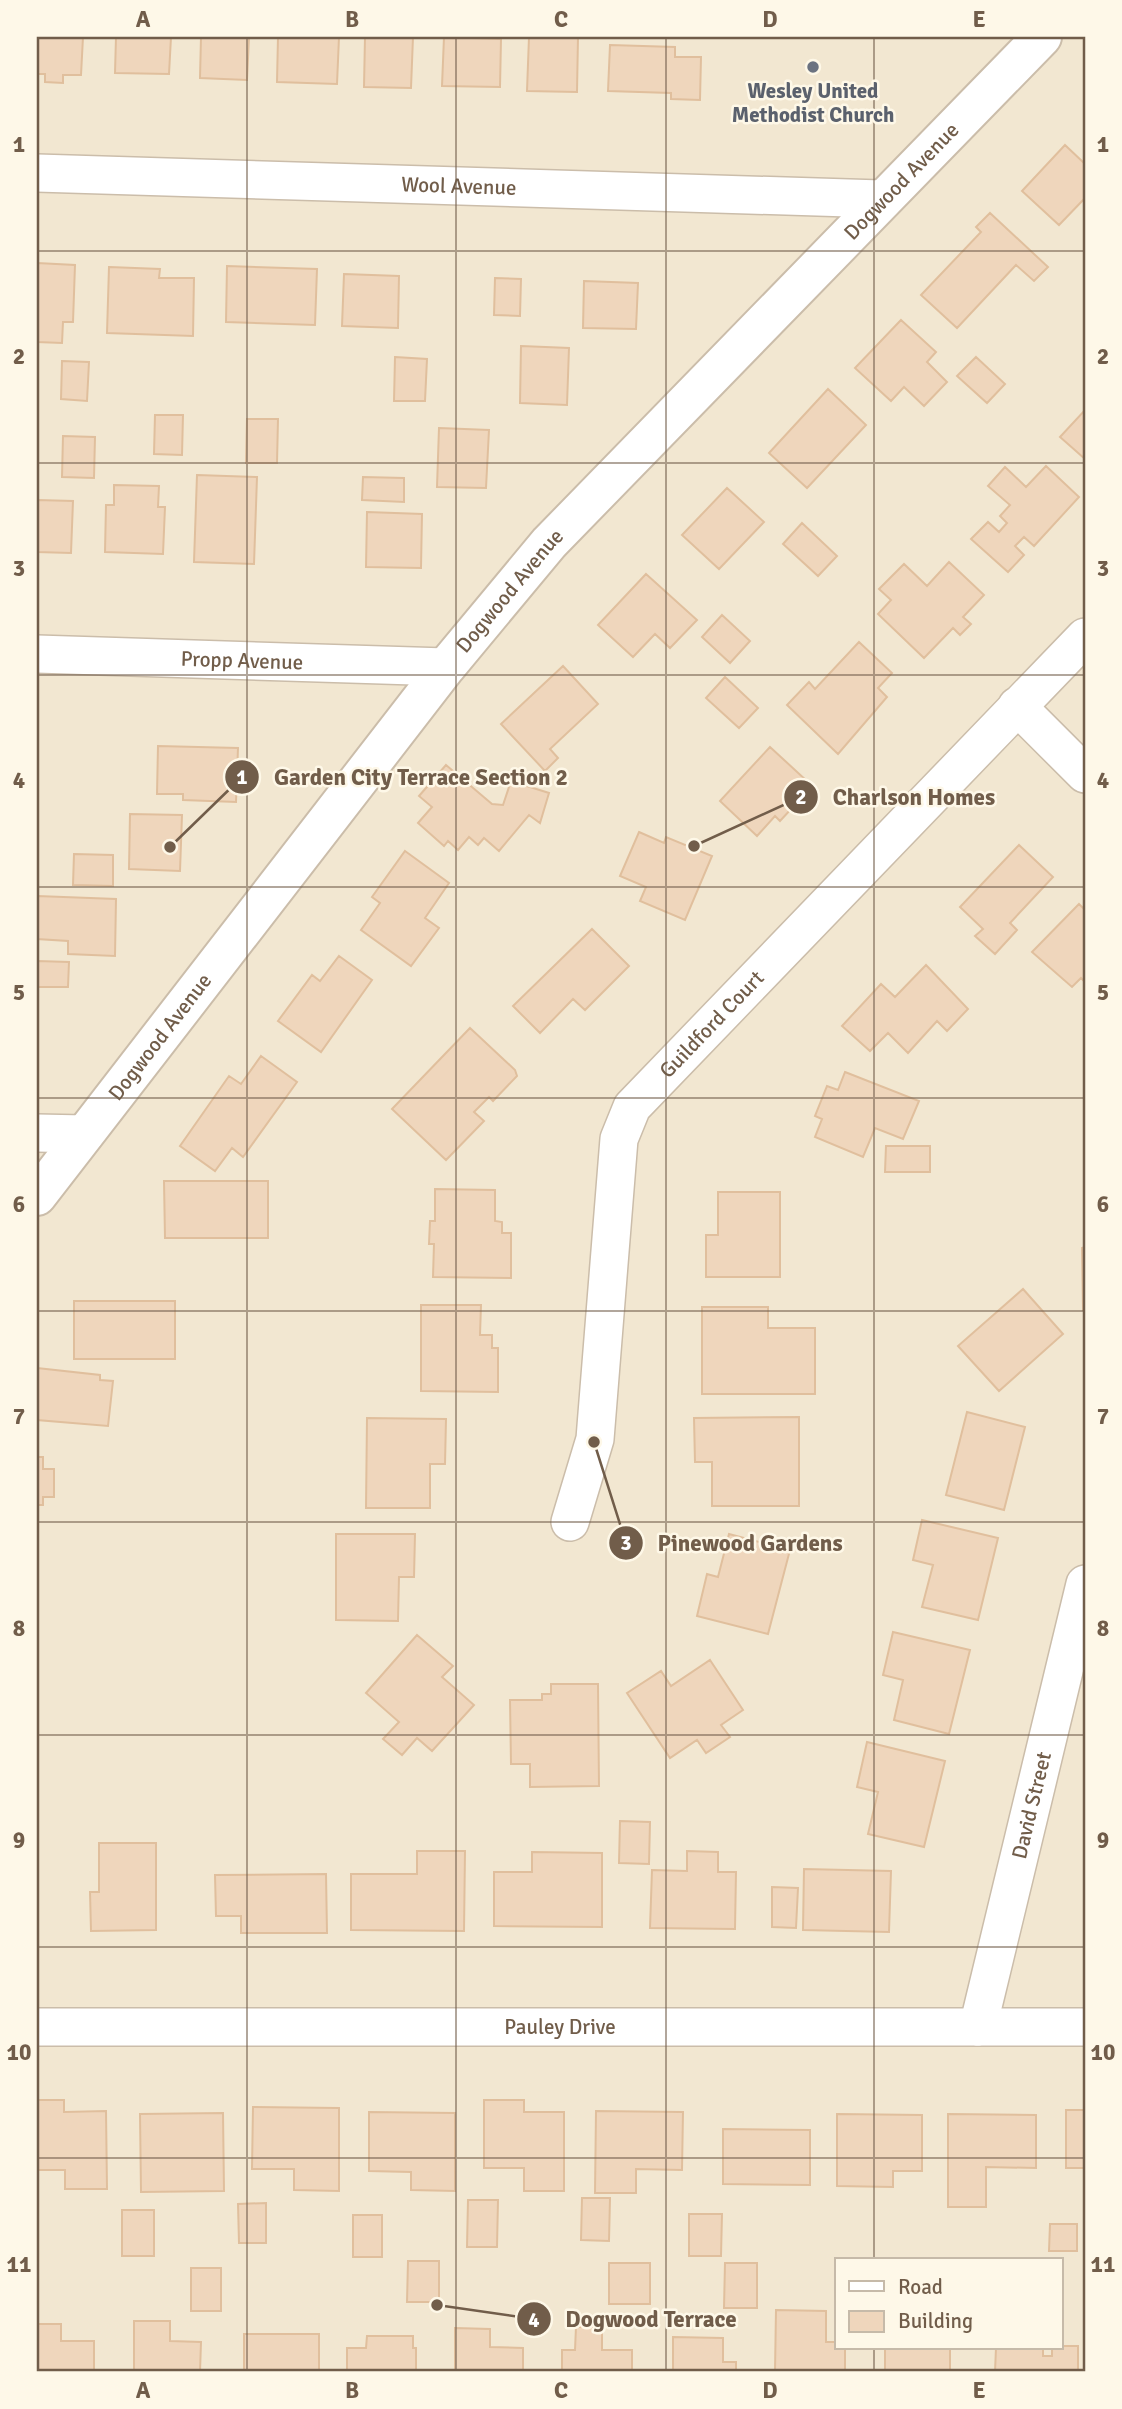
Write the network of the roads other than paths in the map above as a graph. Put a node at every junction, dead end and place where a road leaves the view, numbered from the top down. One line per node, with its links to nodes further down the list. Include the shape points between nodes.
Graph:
1 (1042, 37): 3 (street, Dogwood Avenue)
2 (37, 173): 3 (street, Wool Avenue)
3 (881, 199): 6 (street, Dogwood Avenue, via 549,543)
4 (1085, 637): 7 (street, Guildford Court)
5 (37, 654): 6 (street, Propp Avenue)
6 (446, 667): 10 (street, Dogwood Avenue)
7 (1017, 706): 8 (street); 12 (street, Guildford Court, via 632,1107 619,1139 595,1439)
8 (1085, 774)
9 (37, 1133): 10 (street)
10 (85, 1135): 11 (street, Dogwood Avenue)
11 (37, 1196)
12 (570, 1522)
13 (1085, 1584): 15 (street, David Street)
14 (37, 2027): 15 (street, Pauley Drive)
15 (978, 2027): 16 (street, Pauley Drive)
16 (1085, 2027)

